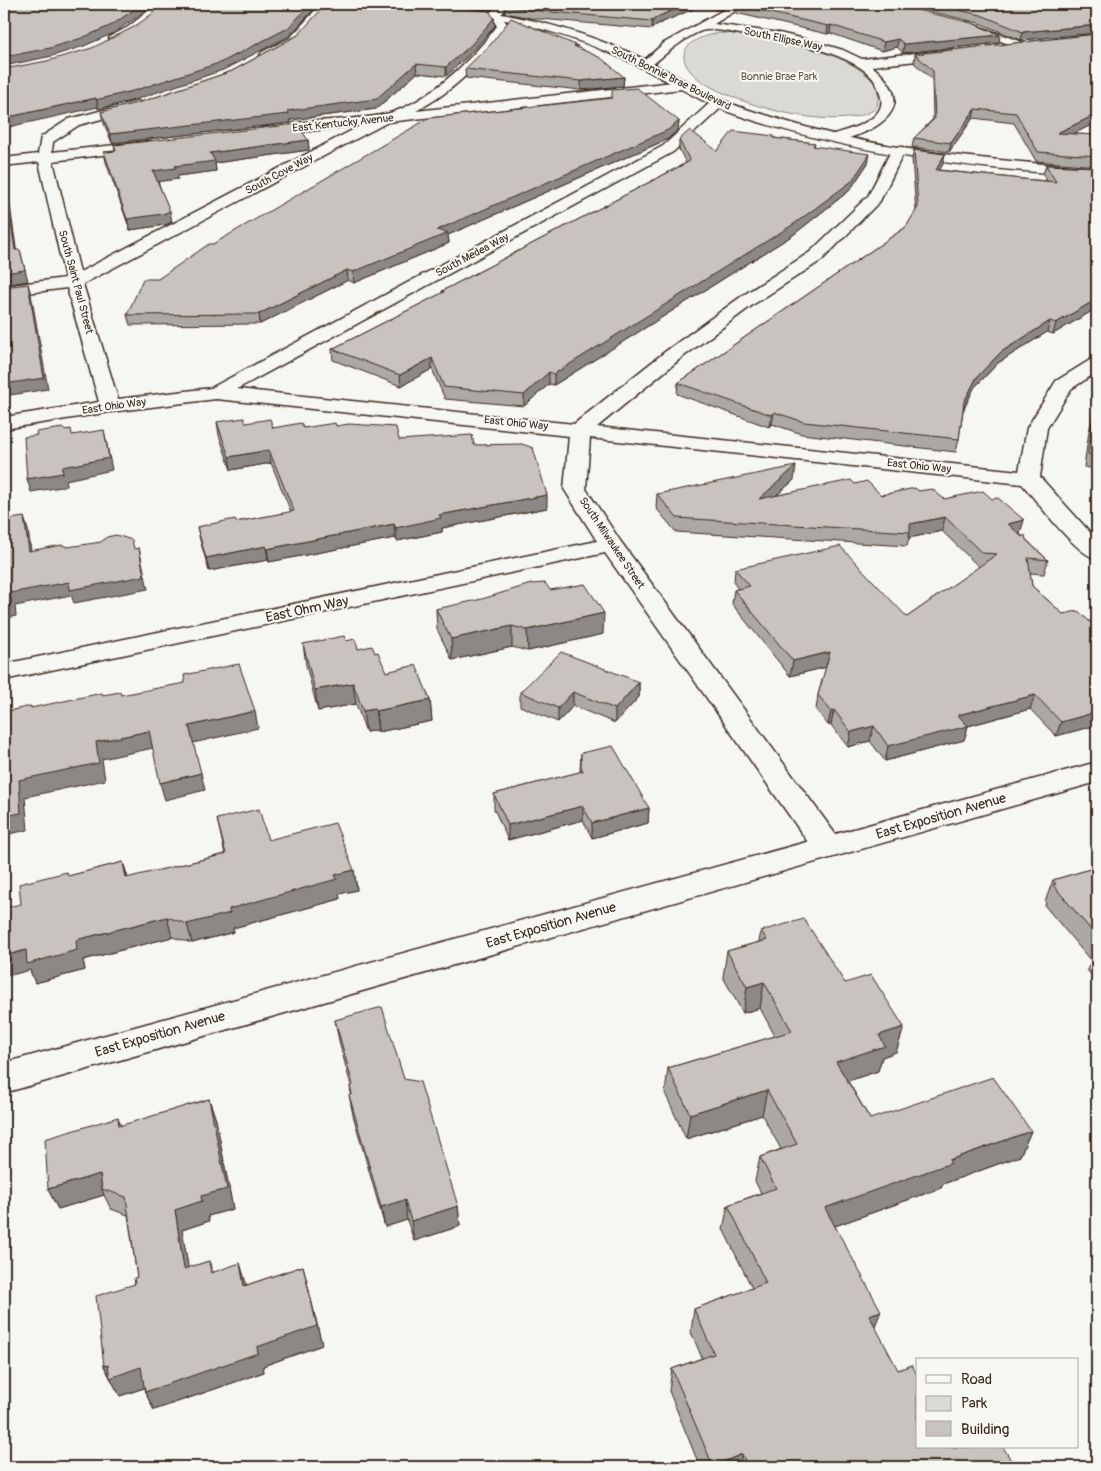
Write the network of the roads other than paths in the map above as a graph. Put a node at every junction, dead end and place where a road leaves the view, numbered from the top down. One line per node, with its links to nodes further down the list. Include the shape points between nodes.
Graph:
1 (162, 4): 9 (street, via 132,30)
2 (327, 4): 12 (street, via 294,40)
3 (394, 4): 6 (street, South Bonnie Brae Boulevard)
4 (506, 4): 6 (street)
5 (742, 4): 8 (street)
6 (494, 14): 14 (street, South Bonnie Brae Boulevard, via 612,49); 18 (street, South Cove Way, via 503,26 488,46 457,75 416,105)
7 (956, 22): 10 (street, via 1025,45)
8 (704, 26): 13 (street, South Ellipse Way, via 791,39 832,50); 14 (street, via 668,45)
9 (107, 42)
10 (995, 48)
11 (960, 52): 13 (street)
12 (253, 62)
13 (862, 63): 20 (street, South Ellipse Way, via 886,86 888,103 885,113 875,122)
14 (645, 65): 15 (street, South Bonnie Brae Boulevard)
15 (682, 85): 17 (street, South Bonnie Brae Boulevard); 18 (street, East Kentucky Avenue)
16 (149, 102): 23 (street, via 74,122 46,140)
17 (718, 103): 20 (street, South Bonnie Brae Boulevard, via 766,120); 29 (street, South Medea Way, via 668,149)
18 (384, 118): 19 (street, East Kentucky Avenue); 26 (street, South Cove Way)
19 (246, 134)
20 (835, 138): 22 (street, South Bonnie Brae Boulevard)
21 (169, 143): 23 (street)
22 (898, 150): 25 (street, South Bonnie Brae Boulevard, via 1016,166); 32 (street, via 875,198 816,256 748,300 673,355)
23 (44, 157): 24 (street); 26 (street, South Saint Paul Street)
24 (4, 162)
25 (1097, 172)
26 (74, 282): 27 (street, South Cove Way); 30 (street, South Saint Paul Street)
27 (4, 291)
28 (1097, 364): 33 (street, via 1063,386 1038,428)
29 (216, 393): 30 (street, East Ohio Way); 32 (street, East Ohio Way)
30 (110, 406): 31 (street, East Ohio Way)
31 (4, 424)
32 (580, 430): 33 (street, East Ohio Way); 34 (street, South Milwaukee Street, via 575,489)
33 (1029, 478): 35 (street)
34 (611, 545): 36 (street, East Ohm Way); 38 (street, South Milwaukee Street)
35 (1097, 552)
36 (4, 672)
37 (1097, 772): 38 (street, East Exposition Avenue)
38 (828, 847): 39 (street, East Exposition Avenue)
39 (4, 1078)

